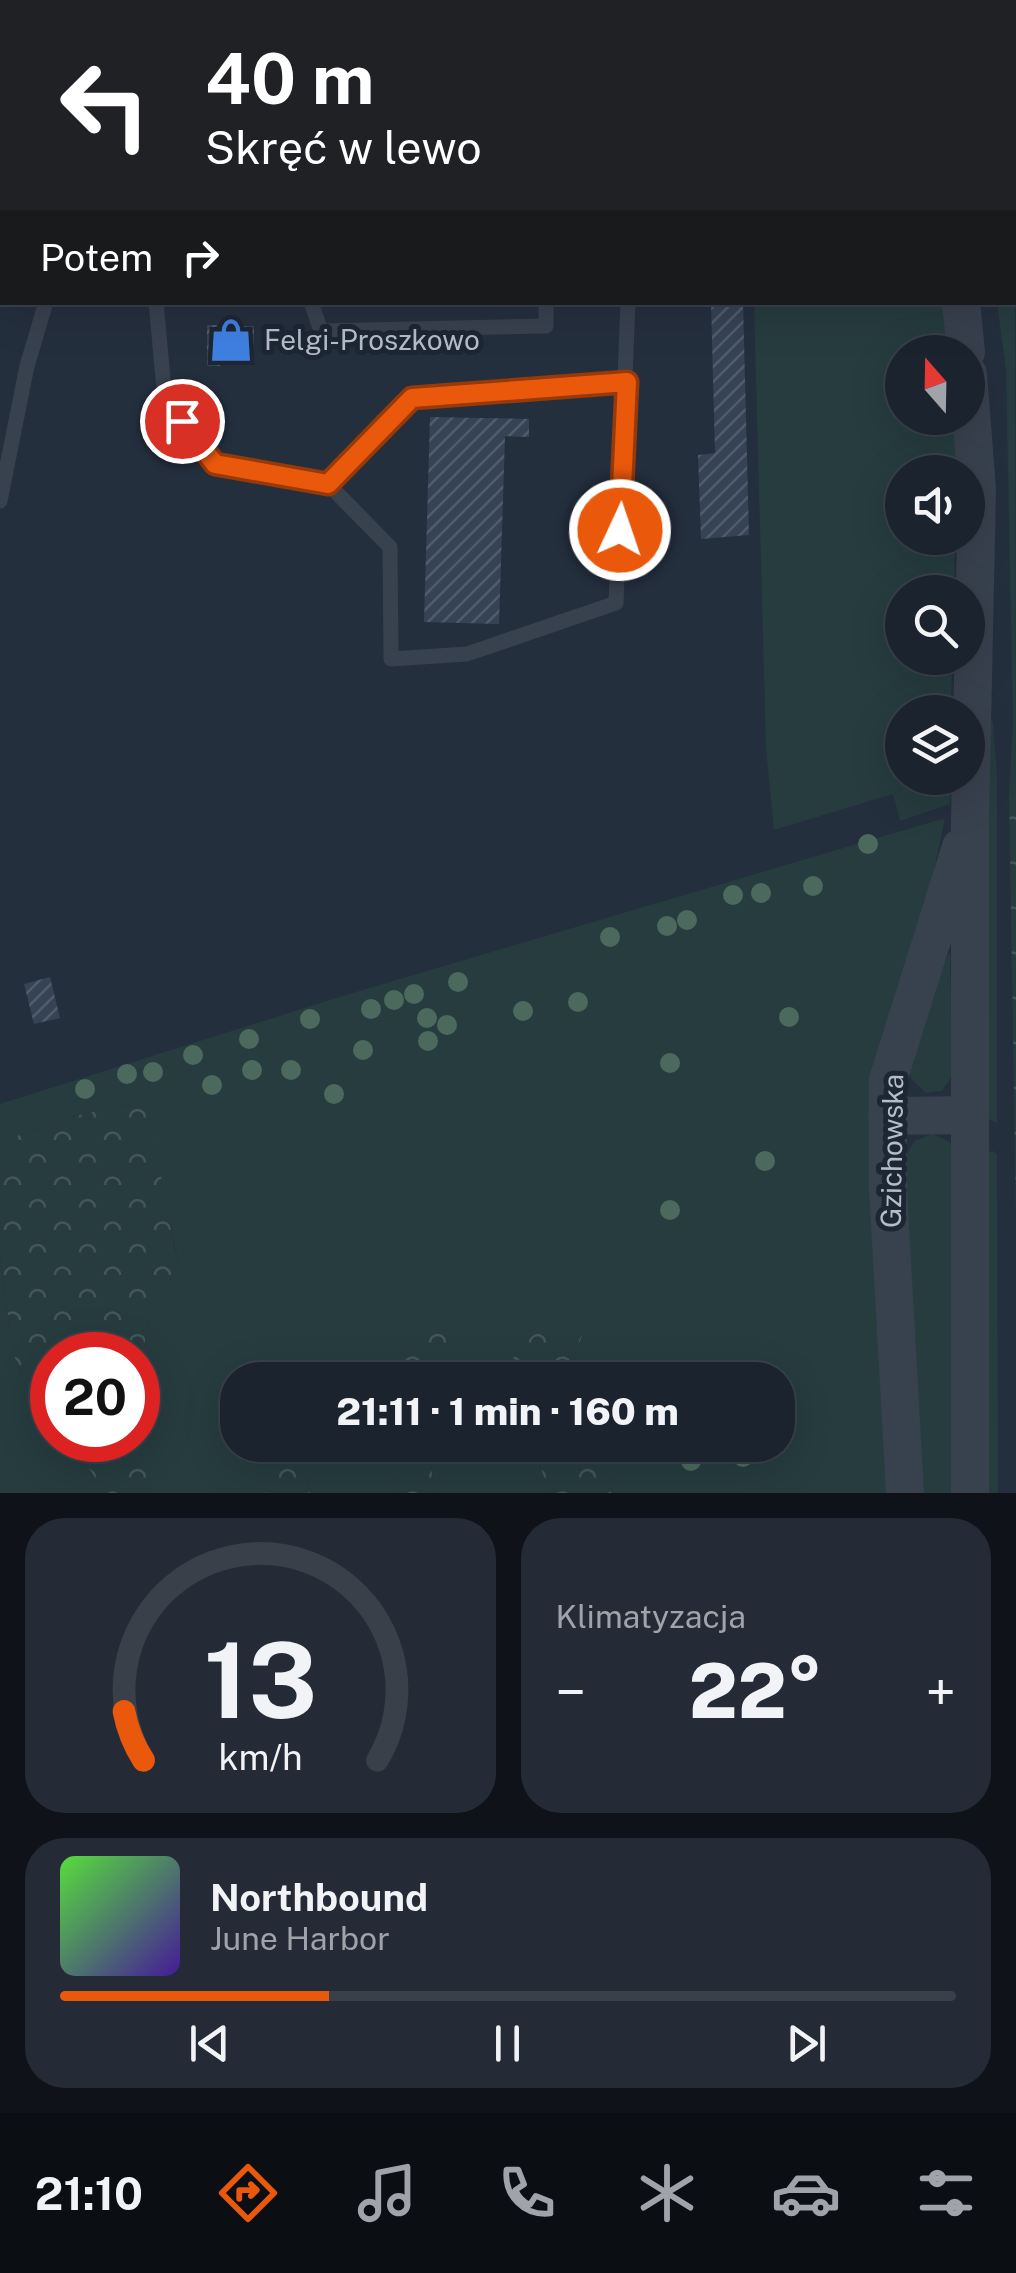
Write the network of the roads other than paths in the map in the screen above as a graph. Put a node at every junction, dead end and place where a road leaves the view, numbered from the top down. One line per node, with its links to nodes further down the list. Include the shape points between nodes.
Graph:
1 (45, 305): 11 (lane)
2 (156, 305): 10 (lane, via 165,400 215,464)
3 (312, 305): 4 (lane, via 321,330 546,326)
4 (546, 305)
5 (628, 305): 8 (lane)
6 (961, 305): 7 (street)
7 (964, 335)
8 (627, 382): 10 (lane, via 412,398); 10 (lane, via 616,604 466,654 391,658 390,547)
9 (973, 435): 12 (street, Gzichowska, via 978,490)
10 (328, 484)
11 (0, 501)
12 (970, 820): 13 (street, Gzichowska); 14 (street, Gzichowska, via 888,1080)
13 (970, 1115): 14 (street); 16 (street, Gzichowska)
14 (887, 1116): 15 (street, Gzichowska)
15 (905, 1493)
16 (970, 1493)

